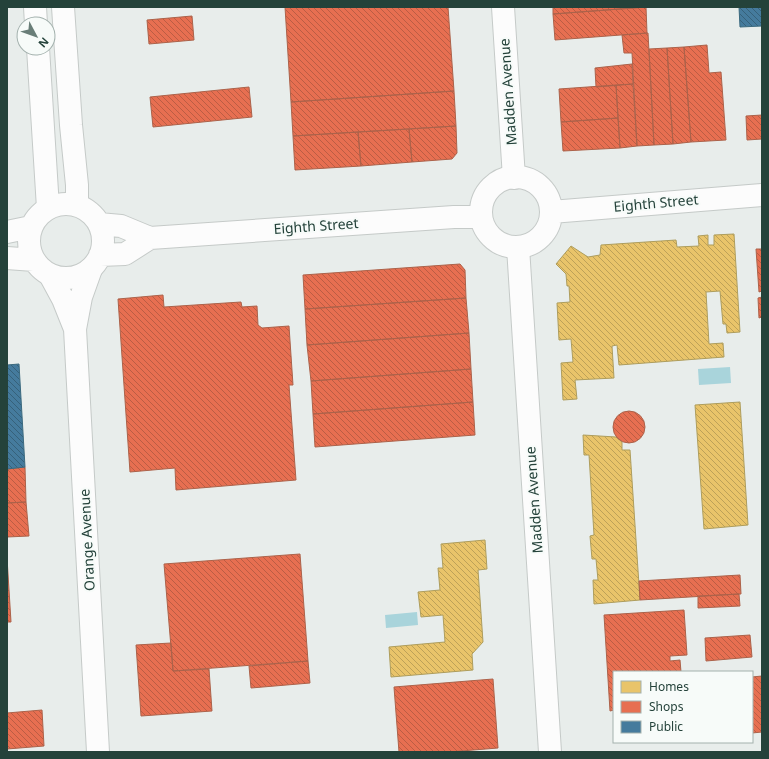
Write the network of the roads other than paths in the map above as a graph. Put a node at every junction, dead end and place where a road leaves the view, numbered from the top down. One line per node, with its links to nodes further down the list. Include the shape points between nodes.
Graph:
1 (62, 7): 4 (street)
2 (503, 7): 6 (street, Madden Avenue)
3 (39, 56): 5 (street)
4 (71, 125): 5 (street); 8 (street)
5 (44, 126): 9 (street)
6 (514, 178): 10 (street, via 535,183 544,191); 11 (street, via 503,180 493,186 482,205)
7 (762, 195): 10 (street, Eighth Street)
8 (77, 205): 9 (street, via 57,204); 12 (street, via 86,209)
9 (48, 208): 13 (street, via 38,216)
10 (551, 212): 16 (street, via 545,232 538,240)
11 (481, 217): 15 (street, Eighth Street); 16 (street, via 490,236 508,247)
12 (99, 224): 15 (street, Eighth Street, via 121,226); 19 (street, via 103,234 103,245)
13 (31, 227): 14 (street); 18 (street, via 29,249)
14 (7, 232)
15 (150, 238): 19 (street, Eighth Street, via 125,254)
16 (518, 247): 23 (street, Madden Avenue)
17 (7, 258): 18 (street)
18 (34, 260): 20 (street)
19 (96, 262): 20 (street, via 82,275 71,278); 21 (street, Orange Avenue, via 81,297)
20 (50, 275): 21 (street, Orange Avenue)
21 (75, 329): 22 (street, Orange Avenue)
22 (98, 752)
23 (550, 752)

